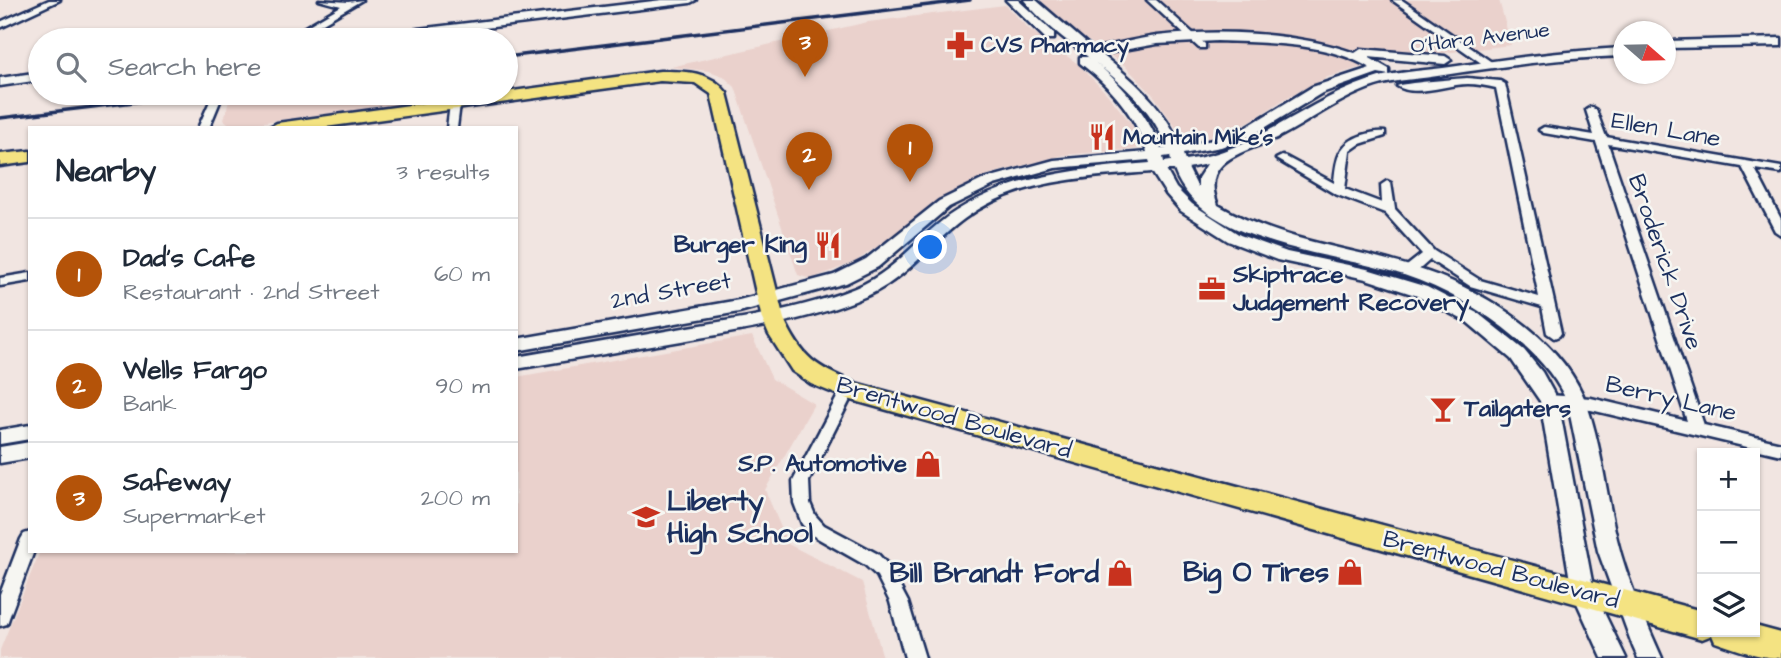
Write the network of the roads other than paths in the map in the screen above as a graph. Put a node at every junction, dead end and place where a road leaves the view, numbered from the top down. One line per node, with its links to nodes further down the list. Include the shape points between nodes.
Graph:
1 (56, 0): 9 (street)
2 (323, 0): 8 (street)
3 (690, 0): 11 (street)
4 (1012, 0): 20 (street, via 1039,28)
5 (1030, 0): 20 (street)
6 (1151, 0): 12 (street)
7 (1396, 0): 21 (street)
8 (354, 2): 10 (street)
9 (0, 25)
10 (309, 28)
11 (458, 28)
12 (1197, 42): 17 (street, O'Hara Avenue, via 1253,40); 20 (street, O'Hara Avenue); 23 (street, O'Hara Avenue, via 1344,61)
13 (1781, 43): 15 (street)
14 (1613, 45): 21 (street, O'Hara Avenue)
15 (1676, 45)
16 (1781, 49): 18 (street)
17 (1335, 51): 22 (street); 23 (street, O'Hara Avenue, via 1354,55)
18 (1676, 51)
19 (1613, 52): 21 (street, O'Hara Avenue)
20 (1088, 56): 39 (street, via 1148,105 1166,129); 42 (street, via 1145,128)
21 (1483, 59): 22 (street, O'Hara Avenue); 23 (street, O'Hara Avenue)
22 (1445, 60): 23 (street, O'Hara Avenue)
23 (1387, 76): 37 (street, via 1350,90 1263,140); 39 (street, 2nd Street, via 1317,90 1248,132); 56 (street, via 1500,84)
24 (28, 78): 25 (street)
25 (0, 82)
26 (518, 95): 57 (main road, Brentwood Boulevard, via 660,76 698,78 716,87)
27 (213, 105): 31 (street)
28 (448, 105): 32 (main road, Brentwood Boulevard)
29 (455, 105): 33 (street)
30 (1591, 110): 36 (street, Broderick Drive)
31 (204, 126)
32 (292, 126)
33 (452, 126)
34 (1544, 131): 36 (street, Ellen Lane)
35 (1381, 134): 48 (street, via 1351,141 1342,152)
36 (1600, 140): 43 (street, Ellen Lane); 64 (street, Broderick Drive)
37 (1226, 154): 39 (street); 49 (street, via 1205,176 1203,186)
38 (28, 156): 41 (main road)
39 (1176, 158): 42 (street, 2nd Street); 49 (street, via 1181,176)
40 (1282, 159): 48 (street)
41 (0, 160)
42 (1157, 161): 57 (street, 2nd Street, via 1091,170 1008,190 959,215 897,272 863,291); 57 (street, 2nd Street, via 1054,164 989,182 944,204 872,263); 62 (street, via 1165,184 1186,207 1233,237 1294,260 1392,280 1454,307 1505,342)
43 (1748, 165): 46 (street, Ellen Lane); 51 (street)
44 (28, 166): 45 (main road)
45 (0, 170)
46 (1781, 170)
47 (1387, 185): 50 (street)
48 (1339, 191): 50 (street)
49 (1212, 209): 53 (street, via 1266,237)
50 (1390, 210): 52 (street)
51 (1781, 230)
52 (1429, 254): 53 (street); 56 (street, via 1475,283)
53 (1408, 272): 63 (street, via 1474,300 1513,327 1548,359)
54 (28, 277): 55 (street)
55 (0, 282)
56 (1547, 304): 58 (street)
57 (771, 309): 59 (street, 2nd Street); 60 (street, 2nd Street); 61 (main road, Brentwood Boulevard, via 794,361 810,374)
58 (1554, 333)
59 (518, 345)
60 (518, 363)
61 (848, 390): 71 (main road, Brentwood Boulevard); 77 (street, via 801,481 800,497 816,529 883,569)
62 (1549, 401): 63 (street, Berry Lane); 71 (street)
63 (1577, 401): 64 (street, Berry Lane); 72 (street, via 1613,564)
64 (1697, 428): 67 (street, Berry Lane)
65 (28, 432): 66 (street)
66 (0, 438)
67 (1781, 449)
68 (28, 450): 69 (street)
69 (0, 455)
70 (28, 544): 73 (street)
71 (1583, 592): 72 (main road, Brentwood Boulevard); 78 (street)
72 (1628, 605): 74 (main road, Brentwood Boulevard); 79 (street)
73 (0, 618)
74 (1697, 624)
75 (1744, 637): 76 (main road)
76 (1781, 647)
77 (915, 658)
78 (1614, 658)
79 (1650, 658)

